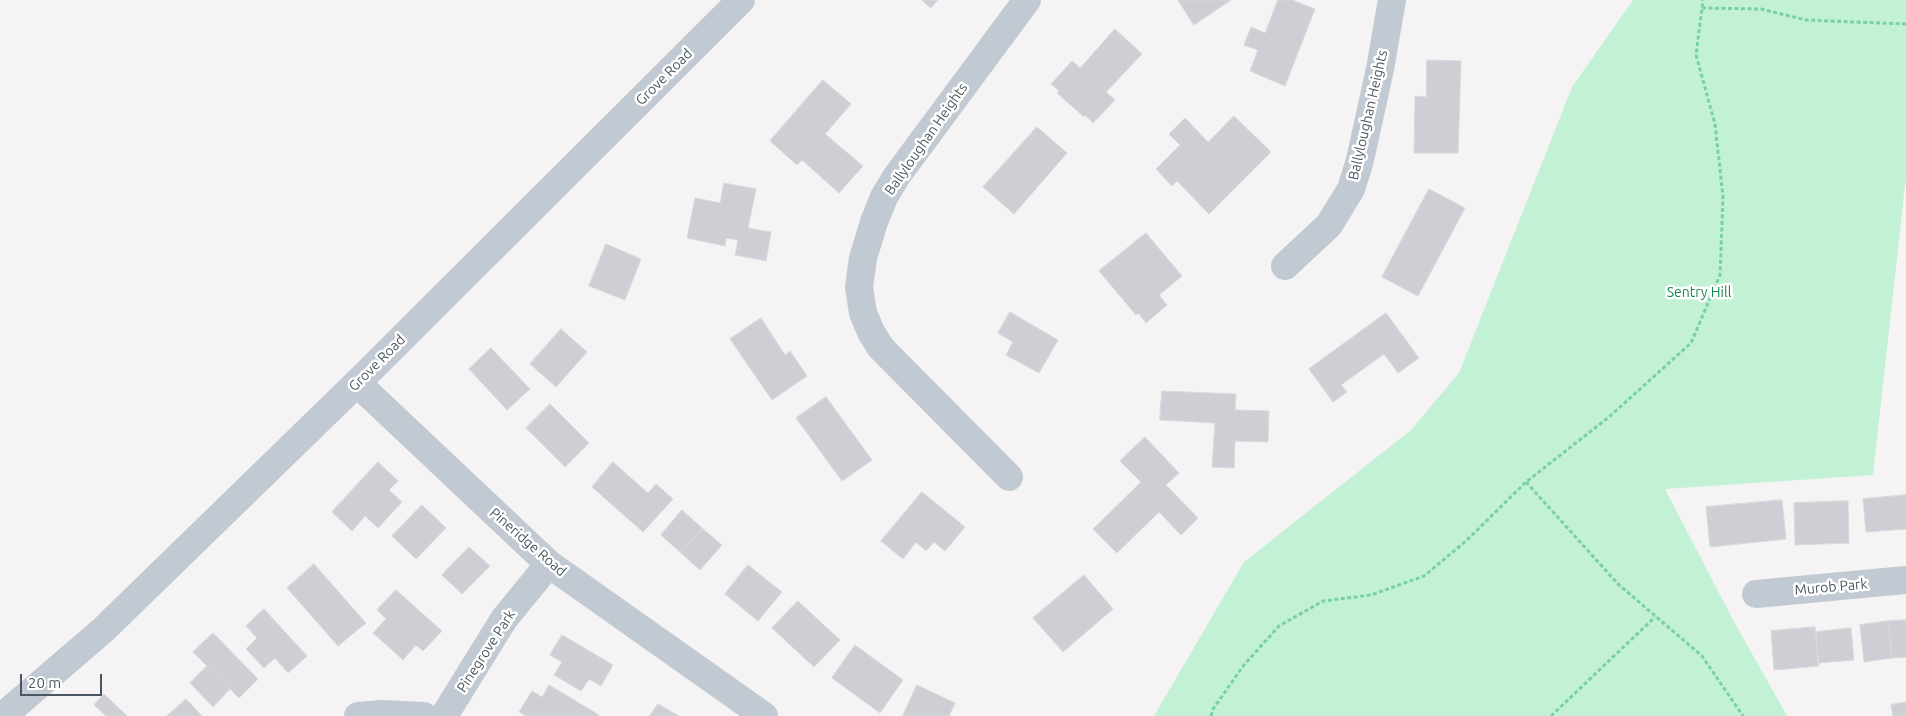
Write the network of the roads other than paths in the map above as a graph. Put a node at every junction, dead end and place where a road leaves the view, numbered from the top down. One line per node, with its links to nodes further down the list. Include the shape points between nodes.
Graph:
1 (741, 0): 5 (street, Grove Road)
2 (1028, 0): 6 (street, Ballyloughan Heights, via 890,186 874,222 859,287 863,314 881,348)
3 (1392, 0): 4 (street, Ballyloughan Heights, via 1380,69 1351,190 1329,225)
4 (1285, 266)
5 (357, 383): 7 (street, Pineridge Road); 10 (street, Grove Road, via 103,630)
6 (1009, 477)
7 (549, 564): 13 (street, Pinegrove Park, via 504,618); 14 (street, Pineridge Road)
8 (1906, 580): 9 (street, Murob Park)
9 (1756, 594)
10 (3, 716)
11 (358, 716): 12 (street)
12 (424, 716)
13 (444, 716)
14 (764, 716)

